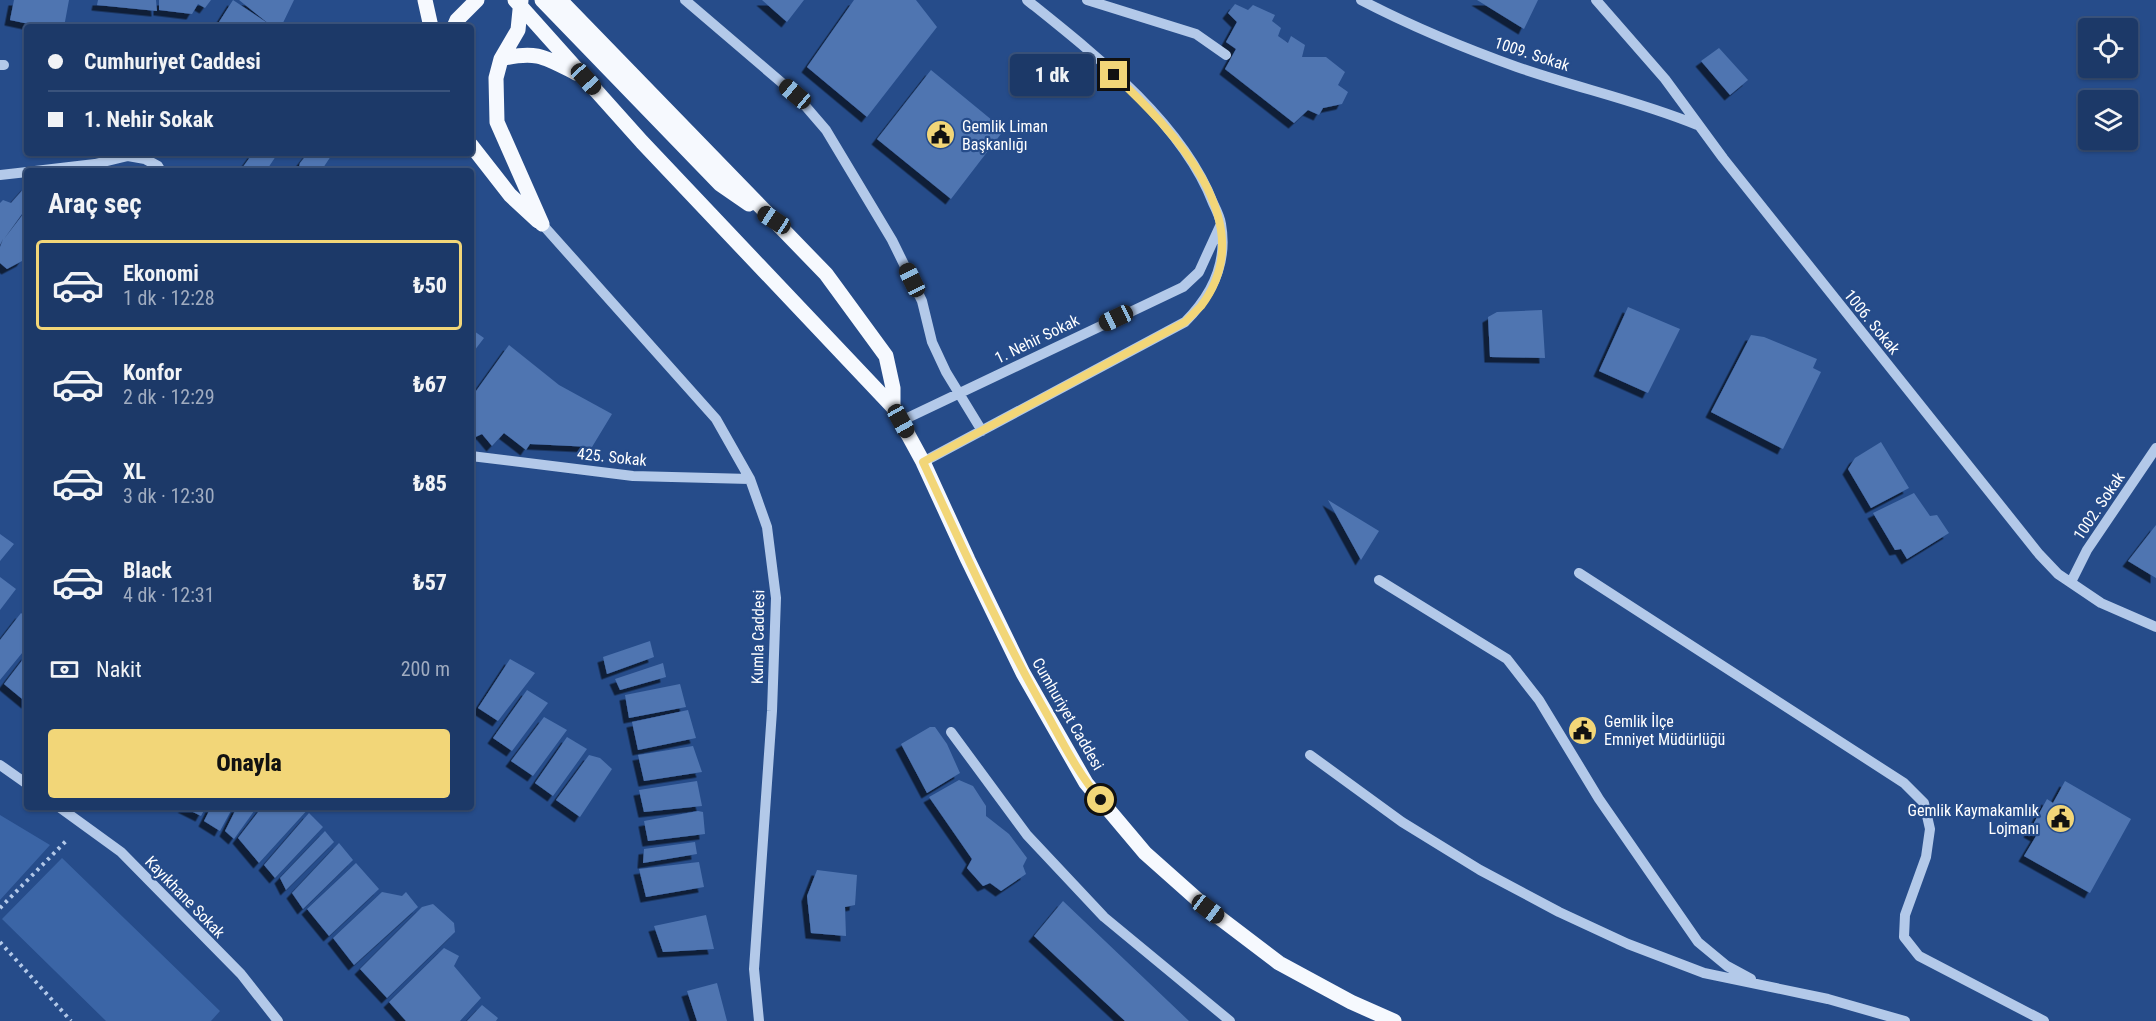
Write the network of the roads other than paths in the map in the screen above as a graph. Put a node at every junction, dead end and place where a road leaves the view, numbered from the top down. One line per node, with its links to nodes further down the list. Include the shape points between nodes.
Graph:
1 (425, 0): 11 (main road)
2 (477, 0): 12 (main road)
3 (542, 0): 24 (main road, via 720,184)
4 (560, 0): 24 (main road)
5 (685, 0): 27 (street, via 795,94 826,130 892,240 922,301 932,342)
6 (1027, 0): 25 (street, via 1145,103 1187,153 1209,190)
7 (1086, 0): 13 (street, via 1196,34)
8 (1360, 0): 16 (street, 1009. Sokak, via 1519,67 1652,107)
9 (1596, 0): 16 (street, 1006. Sokak, via 1665,79)
10 (519, 2): 14 (main road, via 518,30); 15 (main road)
11 (430, 24)
12 (455, 24)
13 (1226, 55)
14 (501, 59): 15 (main road, via 533,54); 26 (main road, via 496,78 497,122)
15 (586, 79): 28 (main road)
16 (1699, 126): 37 (street, 1006. Sokak, via 2009,517 2058,574)
17 (474, 149): 26 (main road, via 510,195)
18 (128, 156): 21 (street, via 145,159)
19 (128, 156): 20 (street)
20 (61, 168)
21 (159, 168)
22 (24, 172): 23 (street)
23 (0, 175)
24 (774, 220): 28 (main road, via 826,273 886,356)
25 (1221, 223): 27 (street, 1. Nehir Sokak, via 1199,272 1183,287); 30 (street, via 1223,253 1213,286 1185,322)
26 (542, 224): 34 (street, Kumla Caddesi, via 716,419)
27 (959, 393): 29 (street, 1. Nehir Sokak); 30 (street)
28 (893, 407): 29 (main road, Cumhuriyet Caddesi)
29 (901, 421): 33 (main road, Cumhuriyet Caddesi)
30 (982, 431): 33 (street)
31 (2156, 448): 37 (street, 1002. Sokak, via 2087,550)
32 (474, 456): 34 (street, 425. Sokak, via 633,476)
33 (923, 462): 48 (main road, Cumhuriyet Caddesi, via 1023,673 1086,783 1145,853 1208,909 1279,963)
34 (750, 478): 46 (street, Kumla Caddesi, via 767,527 776,598 754,969)
35 (1579, 573): 50 (street, via 1904,783 1924,803 1930,829 1926,857 1905,915 1904,937 1919,956)
36 (1379, 580): 44 (street, via 1507,659 1539,700 1599,799 1698,942 1727,966)
37 (2071, 582): 38 (street, 1006. Sokak, via 2101,603)
38 (2156, 627)
39 (951, 732): 47 (street, via 1027,835 1104,917)
40 (1310, 755): 44 (street, via 1402,822 1479,870 1559,912 1704,973)
41 (0, 765): 42 (street)
42 (24, 782)
43 (63, 810): 45 (street, Kayıkhane Sokak, via 121,852 241,974)
44 (1762, 985): 49 (street)
45 (278, 1021)
46 (759, 1021)
47 (1230, 1021)
48 (1394, 1021)
49 (1905, 1021)
50 (2044, 1021)

